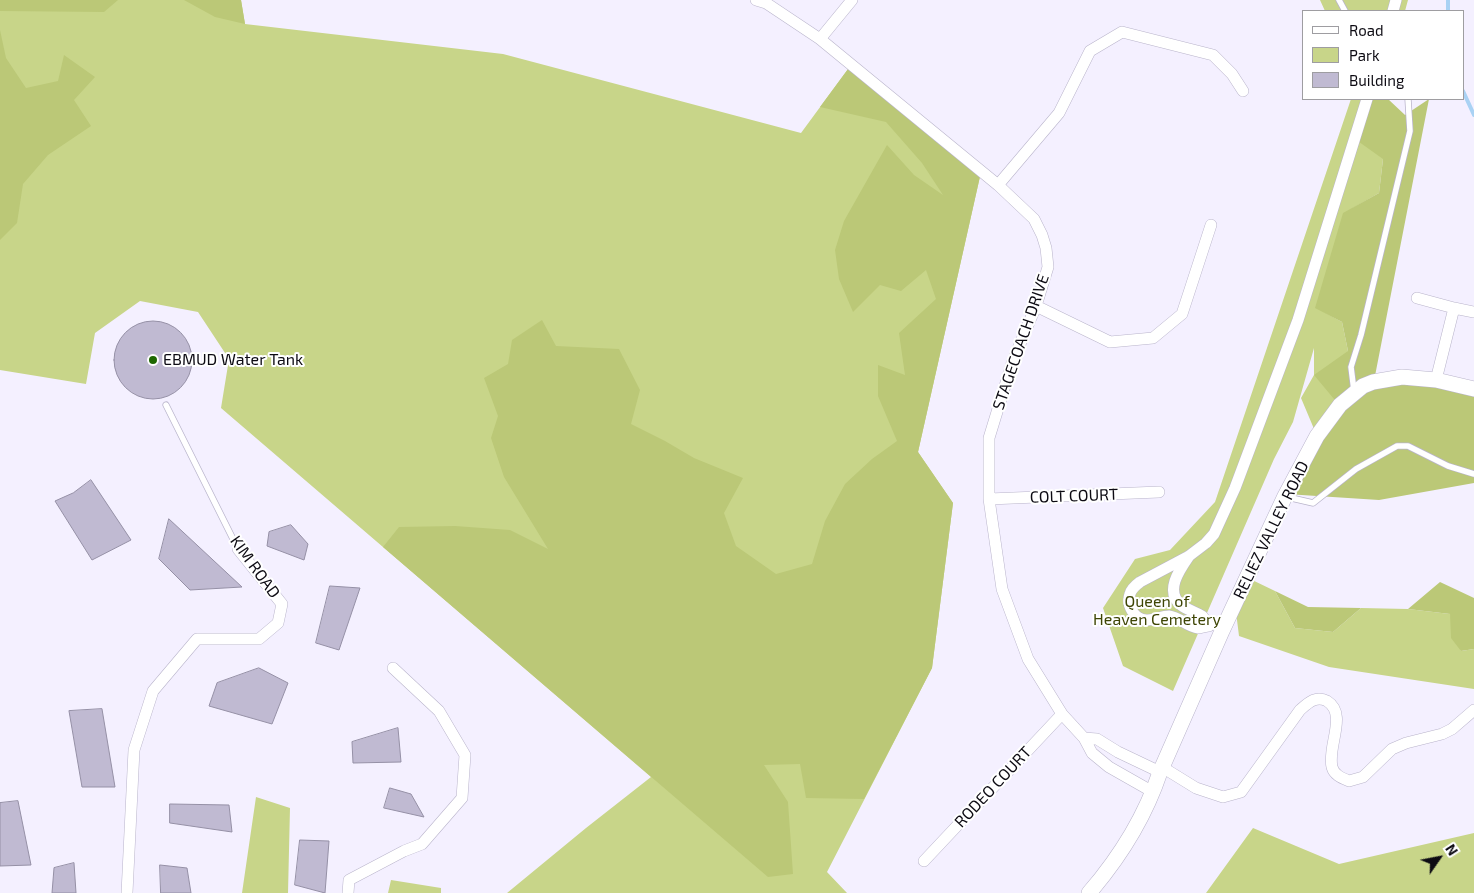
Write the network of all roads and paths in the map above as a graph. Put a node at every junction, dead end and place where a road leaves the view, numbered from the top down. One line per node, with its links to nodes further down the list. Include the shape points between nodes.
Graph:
1 (756, 0): 3 (street, STAGECOACH DRIVE, via 766,3)
2 (852, 0): 3 (street)
3 (820, 39): 7 (street, STAGECOACH DRIVE)
4 (1243, 91): 7 (street, via 1213,55 1122,32 1090,51 1059,113)
5 (1367, 100): 22 (street, via 1298,320 1235,488 1214,534)
6 (1408, 100): 15 (lane, via 1410,131 1351,367)
7 (998, 185): 10 (street, STAGECOACH DRIVE, via 1034,219 1042,235 1048,266)
8 (1211, 225): 10 (street, via 1182,314 1153,338 1110,342)
9 (1417, 298): 11 (street)
10 (1036, 306): 20 (street, STAGECOACH DRIVE, via 1012,363 989,438)
11 (1454, 308): 12 (street); 13 (street)
12 (1474, 312)
13 (1436, 380): 14 (main road, RELIEZ VALLEY ROAD); 15 (main road, RELIEZ VALLEY ROAD, via 1402,377 1373,382)
14 (1474, 389)
15 (1354, 393): 19 (main road, RELIEZ VALLEY ROAD, via 1340,405 1317,436)
16 (166, 405): 21 (lane, KIM ROAD)
17 (1474, 474): 19 (lane, via 1448,466 1408,446 1396,446 1356,469 1313,503)
18 (1159, 492): 20 (street, COLT COURT)
19 (1285, 496): 25 (main road, RELIEZ VALLEY ROAD)
20 (989, 499): 28 (street, STAGECOACH DRIVE, via 1002,589 1028,659)
21 (238, 549): 35 (street, KIM ROAD, via 282,604 278,623 258,640 197,639 153,691 134,750)
22 (1189, 556): 23 (street, via 1176,578); 24 (street, via 1140,582 1130,594 1129,603 1136,616 1144,620)
23 (1177, 600): 24 (street); 25 (street)
24 (1168, 616): 25 (street, via 1198,628)
25 (1216, 628): 32 (main road, RELIEZ VALLEY ROAD)
26 (393, 668): 36 (street, via 439,711 465,755 462,798 422,844 349,880)
27 (1474, 710): 32 (street, via 1442,734 1392,749 1363,777 1349,781 1338,776 1332,768 1331,750 1337,722 1335,710 1331,704 1317,699 1300,710 1241,792 1223,797 1196,788)
28 (1062, 714): 29 (street, STAGECOACH DRIVE); 34 (street, RODEO COURT)
29 (1084, 738): 30 (street, via 1097,739); 31 (street, STAGECOACH DRIVE, via 1092,753)
30 (1118, 752): 31 (street); 32 (street)
31 (1109, 768): 33 (street, STAGECOACH DRIVE)
32 (1161, 770): 33 (main road, RELIEZ VALLEY ROAD)
33 (1153, 792): 37 (main road, RELIEZ VALLEY ROAD, via 1135,829 1108,872)
34 (924, 861)
35 (127, 893)
36 (348, 893)
37 (1090, 893)

